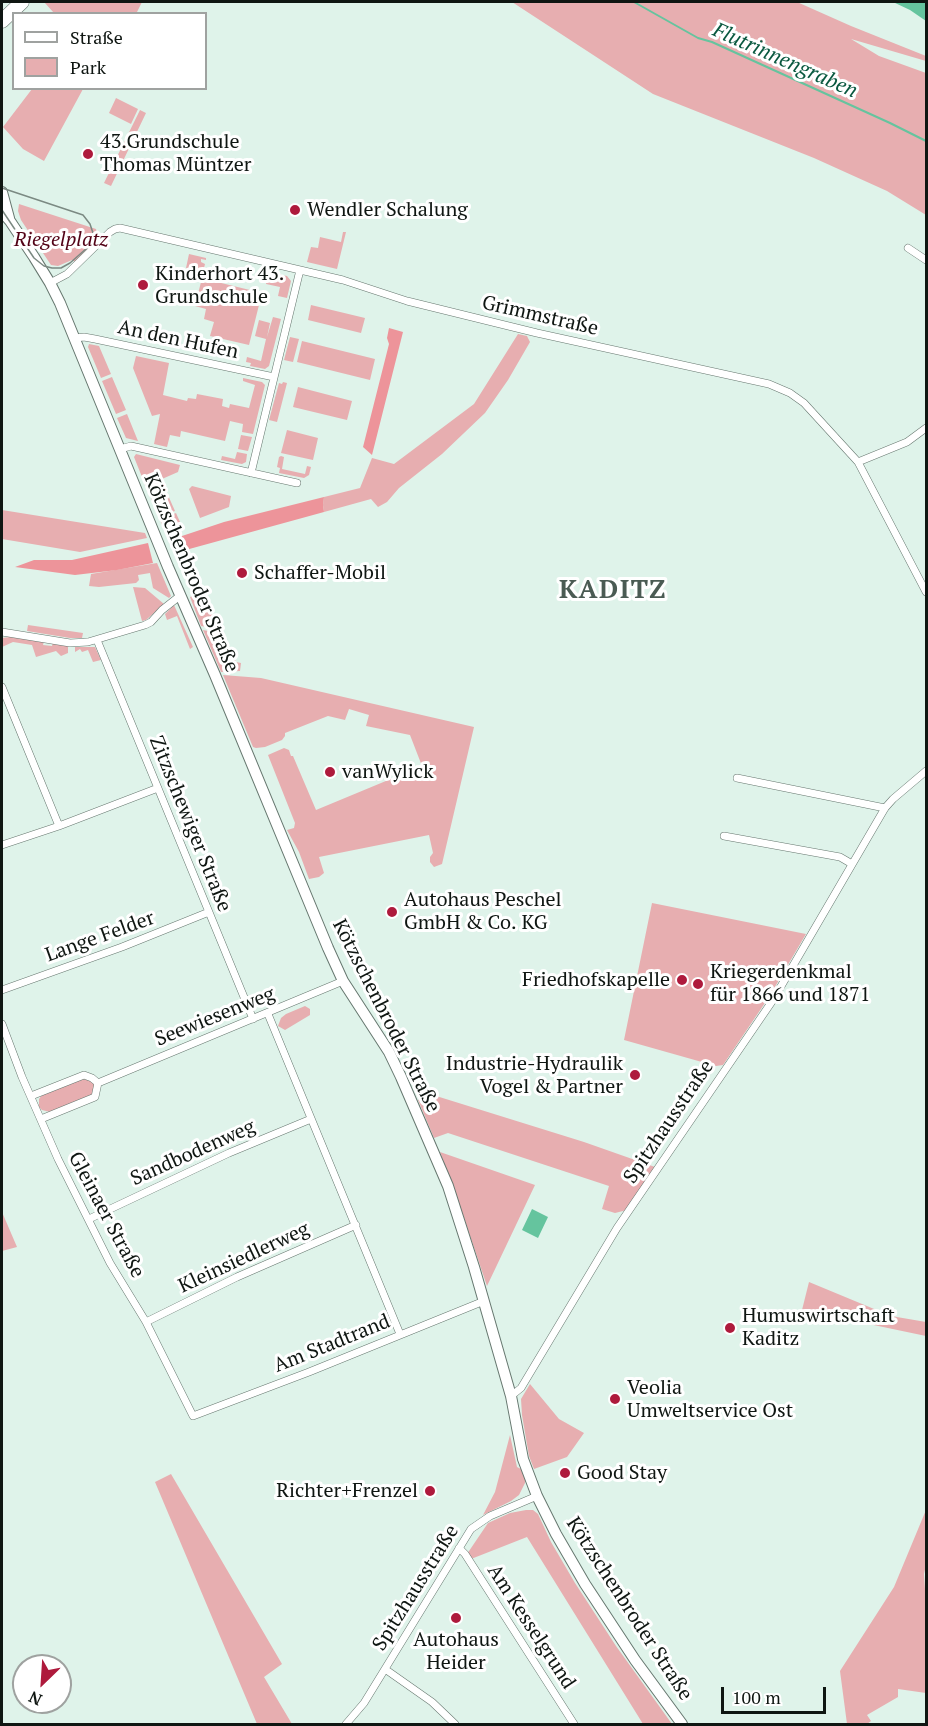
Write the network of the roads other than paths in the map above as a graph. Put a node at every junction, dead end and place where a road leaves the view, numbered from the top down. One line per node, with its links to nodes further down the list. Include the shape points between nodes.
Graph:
1 (21, 2): 2 (highway)
2 (2, 21)
3 (2, 192): 5 (street, Kötzschenbroder Straße)
4 (2, 213): 5 (street, Kötzschenbroder Straße)
5 (10, 221): 9 (street, Kötzschenbroder Straße)
6 (908, 248): 7 (street)
7 (927, 260)
8 (300, 270): 9 (street, Grimmstraße, via 115,229 67,274); 11 (street); 14 (street, Grimmstraße, via 537,333 769,384 804,403)
9 (50, 283): 10 (street, Kötzschenbroder Straße)
10 (75, 338): 11 (street, An den Hufen); 13 (street, Kötzschenbroder Straße)
11 (274, 377): 15 (street)
12 (927, 428): 14 (street, via 906,442)
13 (120, 449): 15 (street, via 131,446); 18 (street, Kötzschenbroder Straße)
14 (858, 462): 17 (street, Grimmstraße)
15 (251, 473): 16 (street)
16 (297, 483)
17 (925, 589)
18 (181, 595): 20 (street, via 145,625); 31 (street, Kötzschenbroder Straße)
19 (2, 632): 20 (street, via 70,643)
20 (97, 640): 24 (street, Zitzschewiger Straße)
21 (2, 687): 26 (street)
22 (927, 771): 25 (street, Spitzhausstraße)
23 (737, 778): 25 (street)
24 (158, 788): 26 (street); 30 (street, Zitzschewiger Straße)
25 (885, 808): 29 (street, Spitzhausstraße)
26 (58, 826): 28 (street)
27 (723, 836): 29 (street, via 840,857)
28 (2, 845)
29 (852, 864): 45 (street, Spitzhausstraße, via 772,1000 617,1228 520,1388)
30 (209, 912): 32 (street, Lange Felder); 34 (street, Zitzschewiger Straße)
31 (344, 981): 33 (street, Seewiesenweg); 42 (street, Kötzschenbroder Straße, via 401,1077 448,1186)
32 (2, 990)
33 (268, 1014): 34 (street, Seewiesenweg); 39 (street)
34 (253, 1019): 36 (street, Seewiesenweg)
35 (2, 1024): 37 (street, Gleinaer Straße)
36 (98, 1083): 37 (street, Seewiesenweg, via 84,1075); 38 (street, Seewiesenweg, via 95,1097)
37 (31, 1096): 38 (street, Gleinaer Straße)
38 (41, 1119): 40 (street, Gleinaer Straße)
39 (311, 1119): 40 (street, Sandbodenweg); 41 (street)
40 (89, 1219): 43 (street, Gleinaer Straße)
41 (356, 1225): 43 (street, Kleinsiedlerweg); 44 (street)
42 (484, 1301): 44 (street, Am Stadtrand); 45 (street, Kötzschenbroder Straße)
43 (146, 1322): 46 (street, Gleinaer Straße)
44 (400, 1334): 46 (street, Am Stadtrand)
45 (511, 1396): 47 (street, Kötzschenbroder Straße, via 523,1459)
46 (193, 1416)
47 (537, 1496): 48 (street, Spitzhausstraße, via 477,1523); 53 (street, Kötzschenbroder Straße, via 585,1584)
48 (459, 1548): 49 (street, Spitzhausstraße); 52 (street, Am Kesselgrund)
49 (385, 1669): 50 (street, Spitzhausstraße); 51 (street, via 432,1702)
50 (346, 1725)
51 (455, 1725)
52 (574, 1725)
53 (682, 1725)

